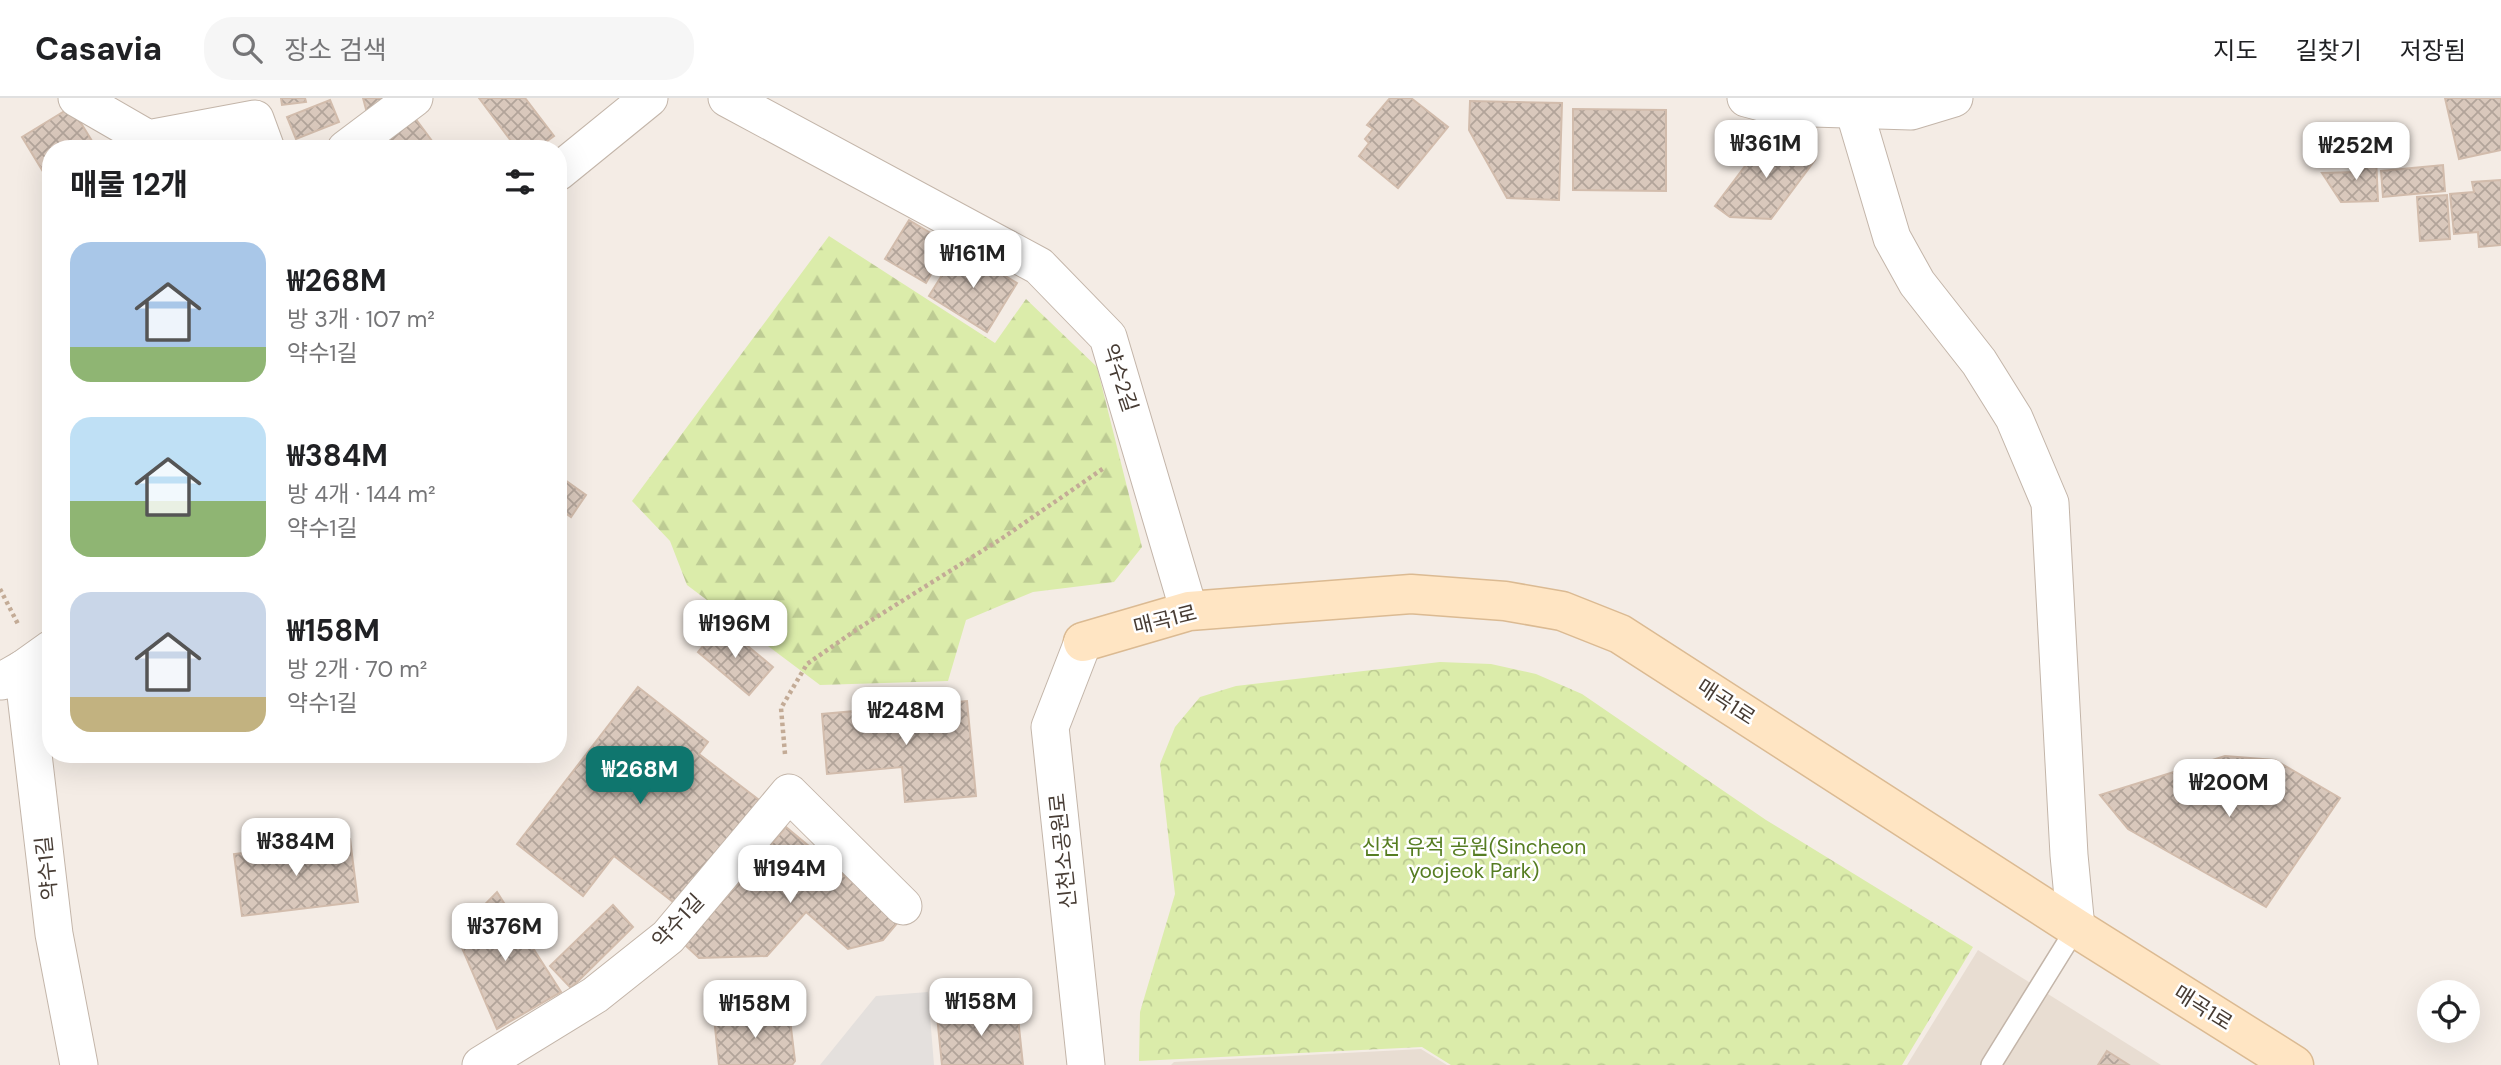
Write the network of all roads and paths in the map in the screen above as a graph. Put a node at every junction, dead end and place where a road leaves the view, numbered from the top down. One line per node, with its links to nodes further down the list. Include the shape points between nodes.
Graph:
1 (77, 98): 8 (street, via 148,139 255,119)
2 (414, 98): 9 (street)
3 (649, 98): 10 (street)
4 (727, 98): 11 (street, 약수2길, via 1039,266 1108,337)
5 (1745, 98): 7 (street, via 1780,107)
6 (1954, 98): 7 (street, via 1911,111)
7 (1833, 106): 17 (street, via 1892,238 1917,283 1979,362 2014,418 2050,503)
8 (263, 140)
9 (358, 140)
10 (567, 165)
11 (1140, 442): 12 (street, 약수2길); 15 (path, via 1001,539 807,664 781,708)
12 (1189, 611): 13 (street, 매곡1로); 17 (street, 매곡1로, via 1411,594 1505,601 1562,611 1620,634)
13 (1083, 642): 20 (street, 신천소공원로, via 1050,727)
14 (25, 666): 18 (street, 약수1길, via 54,934)
15 (789, 793): 16 (street); 19 (street, 약수1길, via 668,937 595,995)
16 (902, 906)
17 (2076, 928): 21 (lane); 22 (street, 매곡1로)
18 (79, 1065)
19 (481, 1065)
20 (1086, 1065)
21 (1991, 1065)
22 (2294, 1065)

